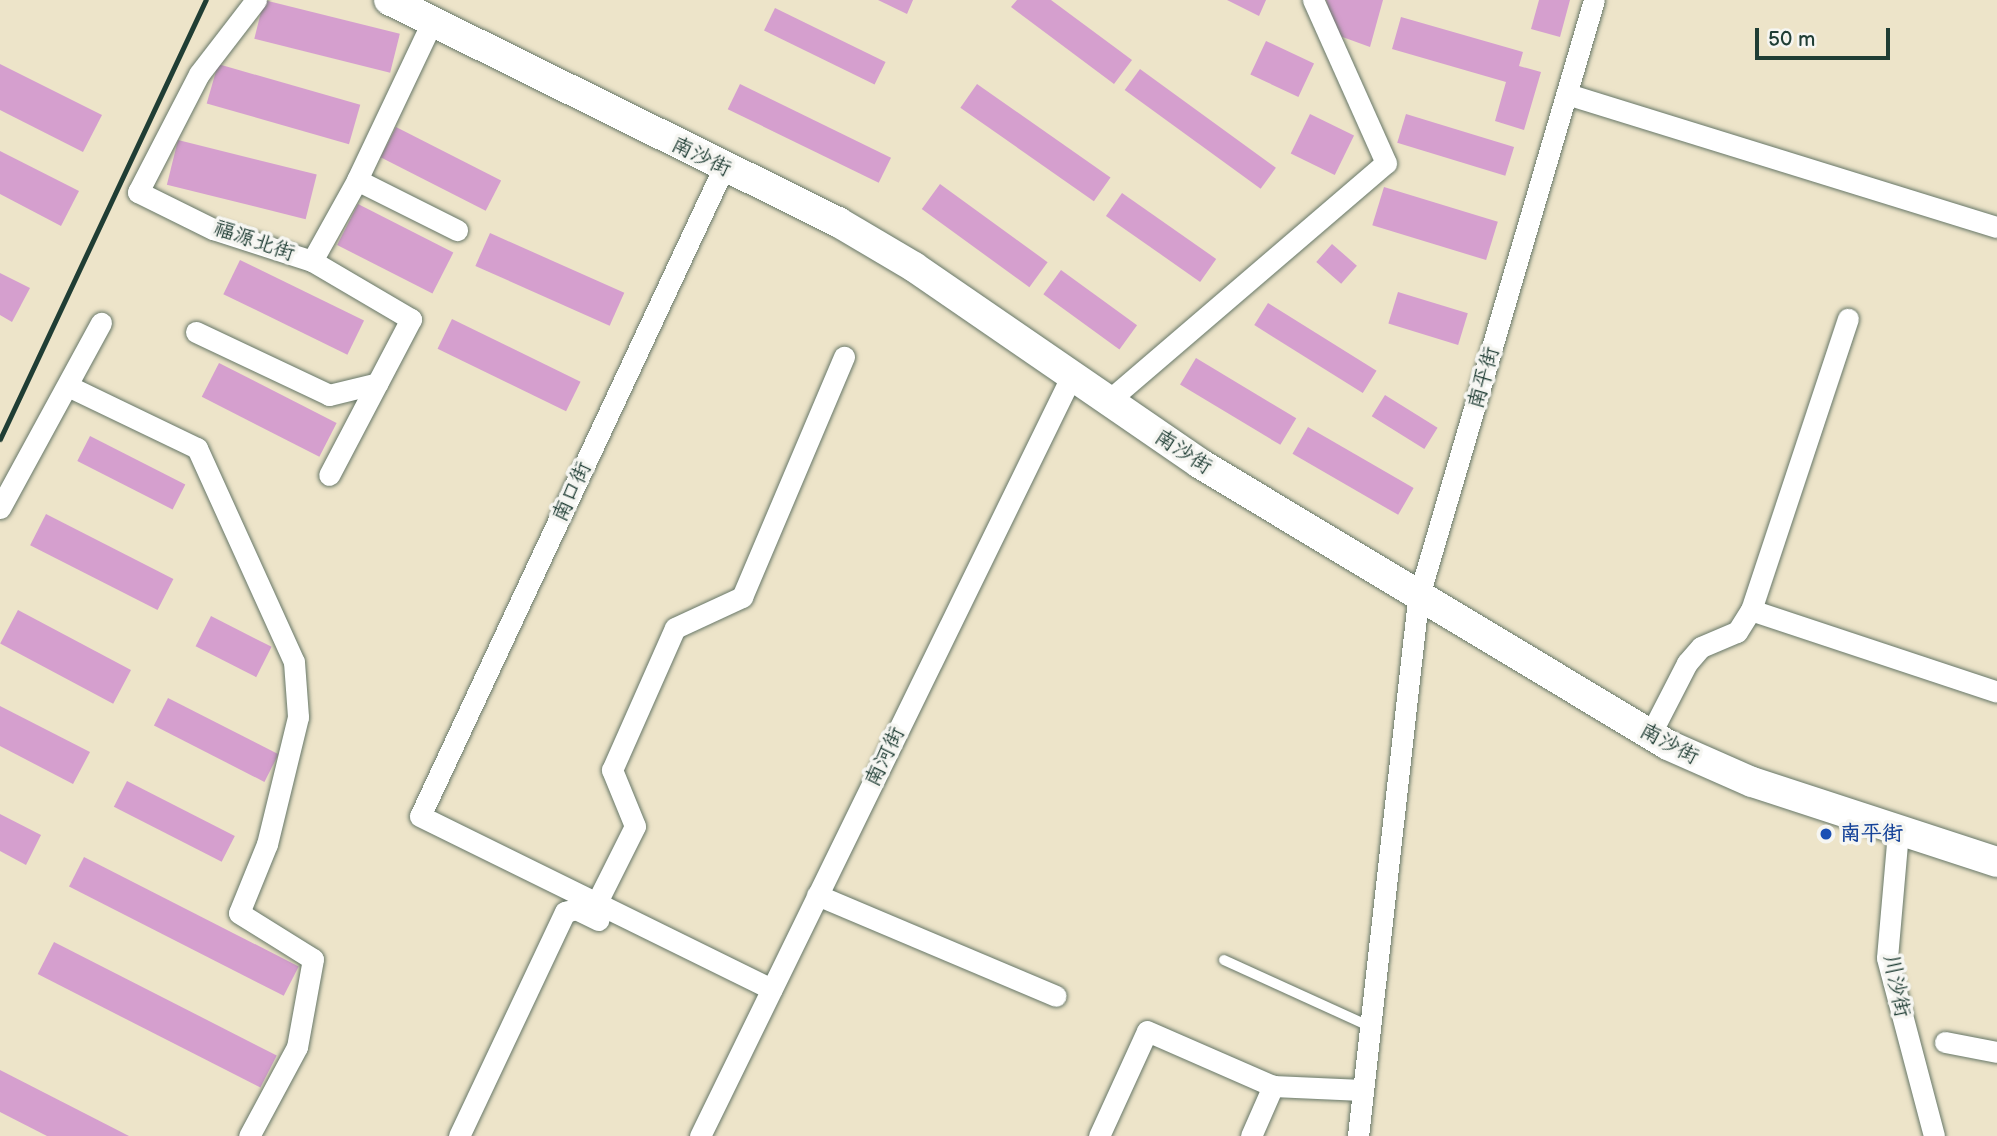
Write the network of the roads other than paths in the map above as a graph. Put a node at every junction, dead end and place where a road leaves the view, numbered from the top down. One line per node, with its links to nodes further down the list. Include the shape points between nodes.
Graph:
1 (256, 0): 11 (street, 福源北街, via 199,74 138,192 213,229)
2 (389, 0): 5 (street, 南沙街)
3 (1313, 0): 19 (street, via 1385,163)
4 (1594, 0): 6 (street, 南平街)
5 (432, 22): 7 (street, 南沙街); 8 (street)
6 (1567, 94): 9 (street); 22 (street, 南平街)
7 (723, 169): 16 (street, 南沙街, via 914,267); 29 (street, 南口街, via 420,816)
8 (357, 180): 10 (street); 11 (street)
9 (1997, 227)
10 (457, 230)
11 (312, 261): 17 (street, 福源北街, via 411,319)
12 (1848, 319): 23 (street)
13 (101, 323): 18 (street)
14 (197, 332): 17 (street, via 329,395)
15 (844, 357): 29 (street, via 742,597 675,628 612,770 635,826)
16 (1070, 379): 19 (street, 南沙街); 28 (street, 南河街)
17 (378, 383): 20 (street, 福源北街)
18 (69, 387): 21 (street); 39 (street, via 197,448 294,662 298,717 267,844 239,913 313,959 298,1047)
19 (1107, 402): 22 (street, 南沙街)
20 (329, 475)
21 (0, 508)
22 (1418, 599): 25 (street, 南沙街); 34 (street, 南平街)
23 (1751, 610): 24 (street); 25 (street, via 1737,632 1701,647 1687,663)
24 (1997, 692)
25 (1650, 735): 26 (street, 南沙街, via 1709,765)
26 (1898, 832): 27 (street, 南沙街); 45 (street, 川沙街, via 1887,958)
27 (1997, 862)
28 (817, 895): 32 (street, 南河街); 33 (street)
29 (596, 904): 30 (street)
30 (680, 945): 32 (street); 40 (street, via 659,948 576,909 565,912)
31 (1224, 960): 34 (lane)
32 (772, 989): 41 (street, 南河街)
33 (1056, 996)
34 (1369, 1026): 38 (street, 南平街)
35 (1945, 1042): 36 (street)
36 (1997, 1052)
37 (1273, 1086): 38 (street); 42 (street, via 1147,1031); 43 (street)
38 (1362, 1090): 44 (street, 南平街)
39 (250, 1136)
40 (459, 1136)
41 (700, 1136)
42 (1099, 1136)
43 (1251, 1136)
44 (1357, 1136)
45 (1934, 1136)

